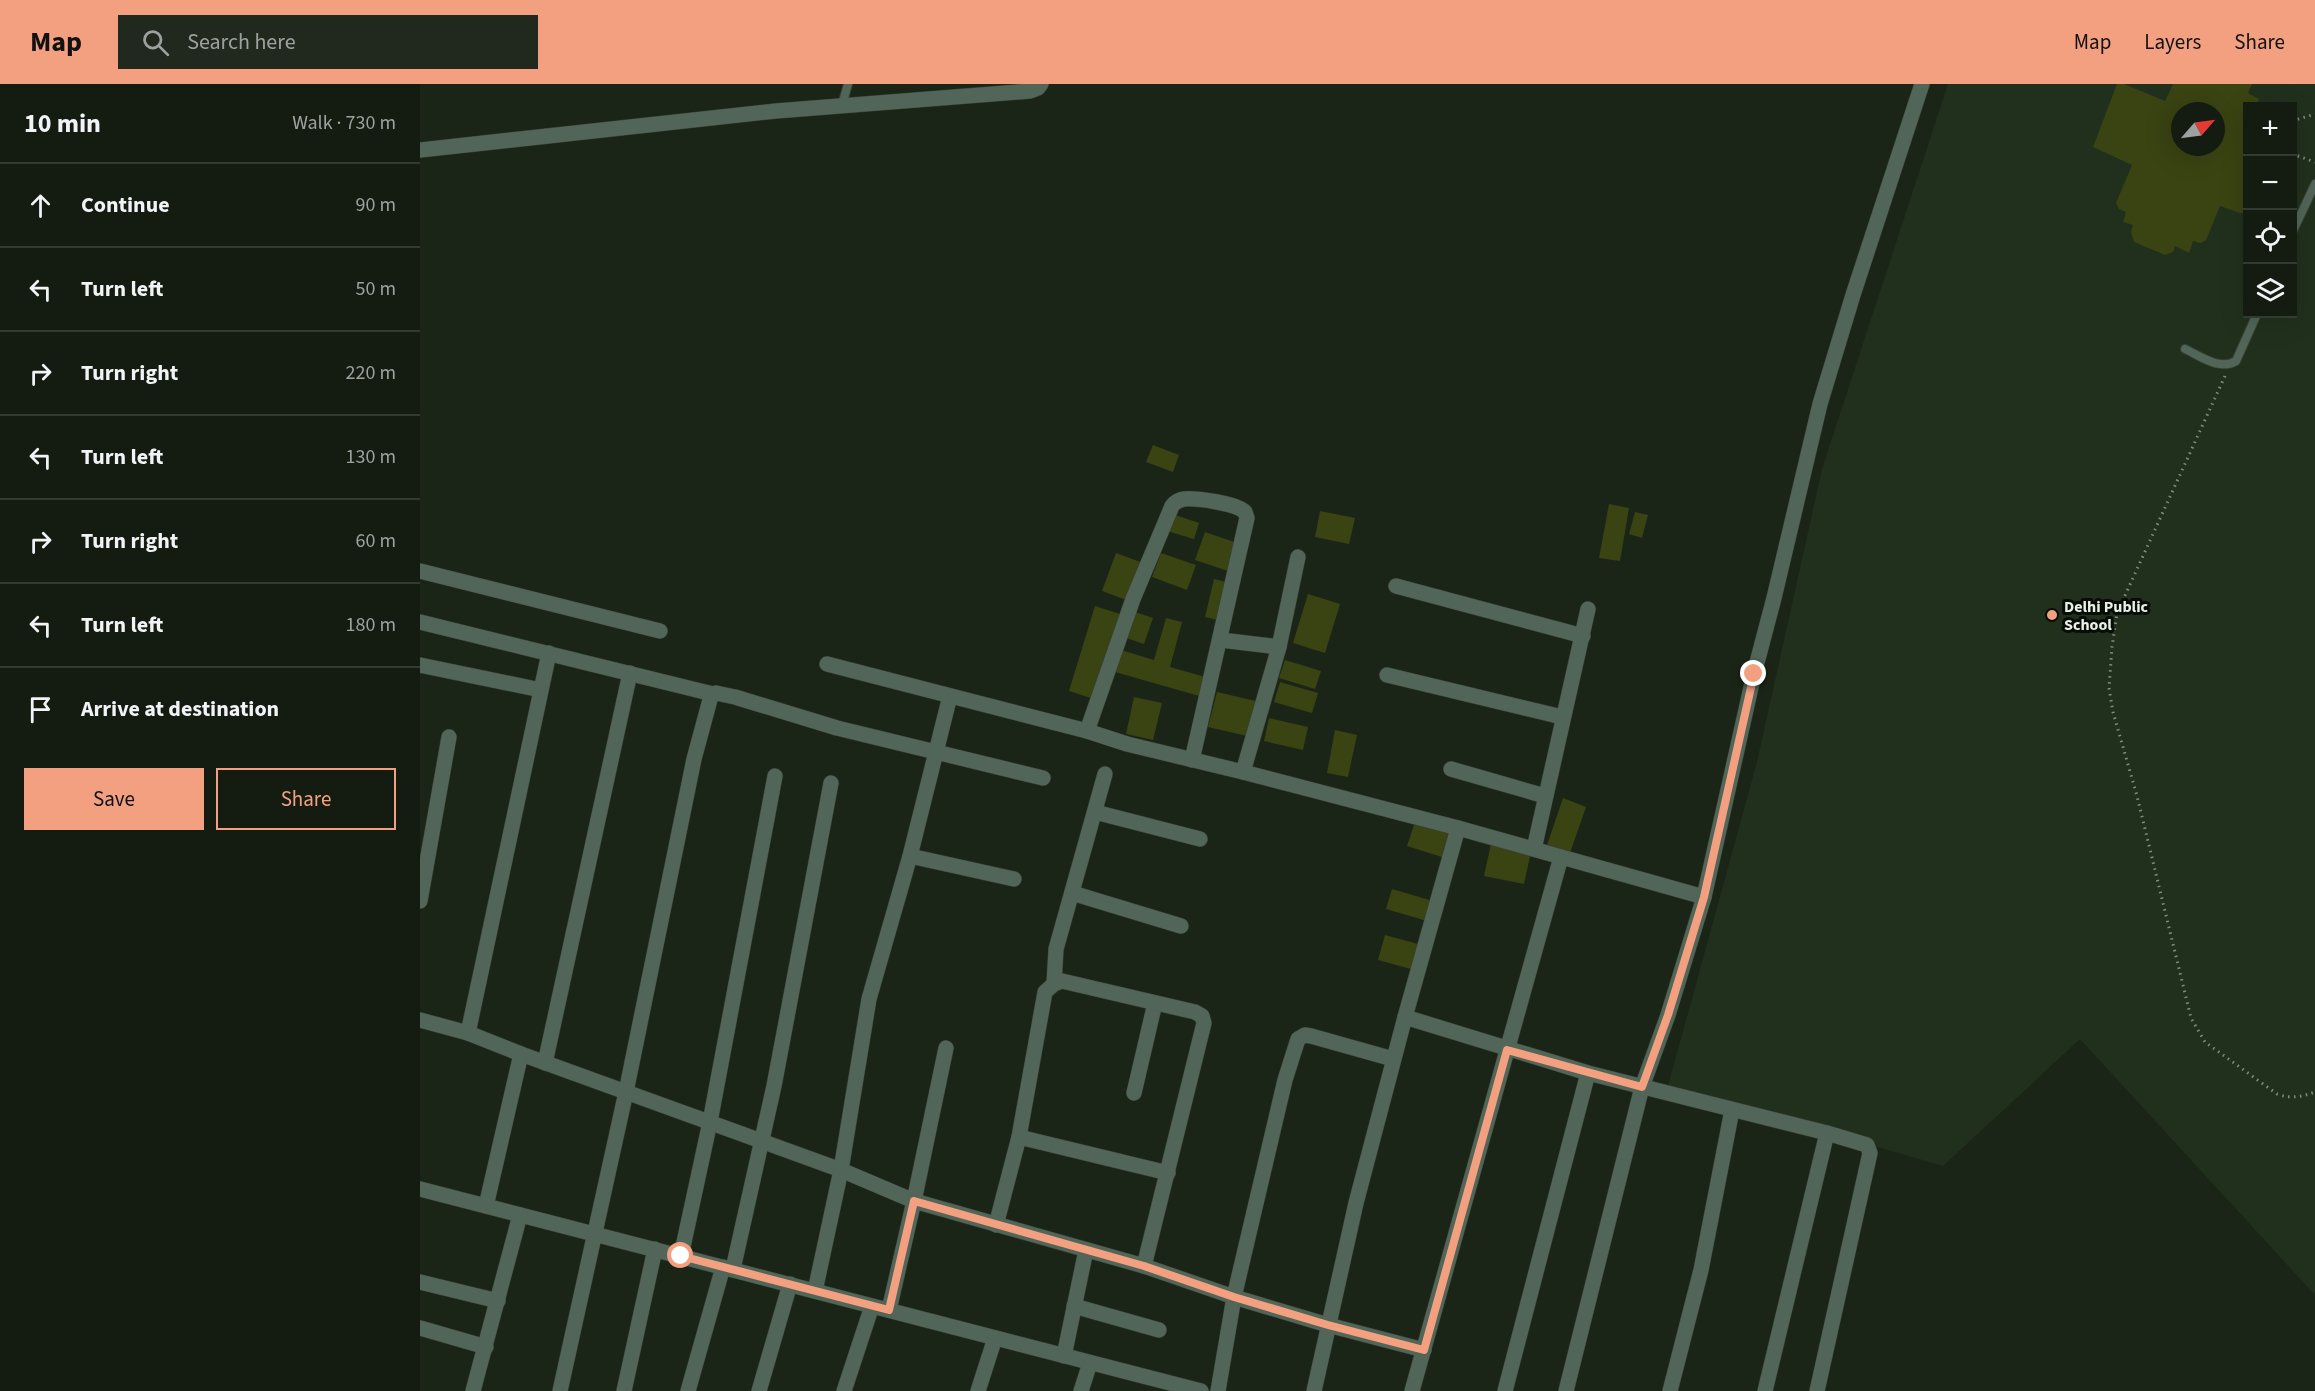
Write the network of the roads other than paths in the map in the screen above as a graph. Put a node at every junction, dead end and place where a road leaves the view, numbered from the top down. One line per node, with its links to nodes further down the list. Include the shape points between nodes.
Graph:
1 (848, 84): 5 (lane)
2 (1041, 84): 4 (street, via 1030,91)
3 (1922, 84): 48 (street, via 1820,405)
4 (969, 89): 5 (street)
5 (842, 105): 6 (street)
6 (420, 150)
7 (2315, 184): 8 (lane)
8 (2297, 222)
9 (2255, 318): 10 (lane, via 2236,361 2230,365)
10 (2185, 349)
11 (1298, 557): 19 (street)
12 (420, 571): 16 (street)
13 (1396, 586): 17 (street)
14 (1588, 609): 17 (street)
15 (420, 622): 20 (street)
16 (660, 631)
17 (1583, 636): 28 (street)
18 (1221, 640): 19 (street); 29 (street, via 1247,518 1236,506 1181,499 1172,506 1133,599); 32 (street)
19 (1279, 647): 34 (street)
20 (549, 653): 23 (street); 25 (street)
21 (827, 664): 27 (street)
22 (420, 665): 25 (street)
23 (630, 673): 26 (street); 60 (street)
24 (1387, 675): 28 (street)
25 (541, 690): 55 (street)
26 (713, 694): 31 (street); 63 (street, via 694,759)
27 (950, 696): 29 (street); 31 (street)
28 (1562, 717): 39 (street)
29 (1087, 731): 32 (street)
30 (449, 737): 49 (street)
31 (937, 751): 37 (street); 44 (street)
32 (1192, 760): 34 (street)
33 (1450, 769): 39 (street)
34 (1243, 772): 41 (street)
35 (1105, 774): 40 (street)
36 (775, 776): 66 (street)
37 (1043, 778)
38 (831, 783): 69 (street)
39 (1545, 796): 43 (street)
40 (1095, 812): 42 (street); 47 (street)
41 (1458, 828): 43 (street); 53 (street)
42 (1200, 839)
43 (1534, 849): 45 (street)
44 (910, 856): 46 (street); 70 (street, via 869,999)
45 (1561, 857): 48 (street); 57 (street)
46 (1014, 879)
47 (1072, 893): 50 (street); 51 (street, via 1056,949)
48 (1704, 897): 62 (street)
49 (420, 901)
50 (1181, 926)
51 (1054, 984): 52 (street, via 1062,981); 68 (street, via 1045,992)
52 (1155, 1003): 64 (street); 71 (street, via 1195,1012 1204,1020)
53 (1406, 1017): 57 (street); 59 (street)
54 (420, 1020): 55 (street)
55 (468, 1033): 58 (street)
56 (946, 1048): 73 (street)
57 (1507, 1050): 61 (street); 96 (street)
58 (521, 1054): 60 (street); 74 (street)
59 (1393, 1059): 86 (street, via 1311,1036 1298,1040); 91 (street)
60 (545, 1063): 63 (street)
61 (1588, 1073): 62 (street); 112 (street)
62 (1642, 1087): 65 (street); 113 (street)
63 (626, 1092): 66 (street); 77 (street)
64 (1134, 1093)
65 (1732, 1110): 67 (street); 114 (street, via 1701,1270)
66 (710, 1122): 69 (street); 80 (street)
67 (1827, 1133): 115 (street); 116 (street, via 1864,1143 1870,1153)
68 (1019, 1137): 71 (street); 76 (street)
69 (762, 1141): 70 (street); 82 (street)
70 (841, 1170): 73 (street); 85 (street)
71 (1168, 1173): 81 (street)
72 (420, 1189): 74 (street)
73 (914, 1201): 76 (street); 90 (street)
74 (486, 1206): 75 (street)
75 (520, 1215): 77 (street); 87 (street)
76 (996, 1225): 79 (street)
77 (594, 1233): 78 (street); 101 (street)
78 (655, 1249): 80 (street); 102 (street)
79 (1086, 1250): 81 (street); 89 (street)
80 (681, 1256): 82 (street)
81 (1144, 1266): 86 (street)
82 (728, 1268): 84 (street); 103 (street)
83 (420, 1282): 87 (street)
84 (790, 1284): 85 (street); 104 (street)
85 (815, 1291): 88 (street)
86 (1234, 1297): 91 (street); 109 (street)
87 (498, 1301): 95 (street)
88 (872, 1306): 90 (street); 105 (street)
89 (1074, 1306): 93 (street); 97 (street)
90 (889, 1310): 94 (street)
91 (1328, 1325): 96 (street); 110 (street)
92 (420, 1328): 95 (street)
93 (1160, 1329)
94 (995, 1338): 97 (street); 106 (street)
95 (486, 1347): 100 (street)
96 (1424, 1350): 111 (street)
97 (1064, 1356): 98 (street)
98 (1090, 1362): 99 (street); 107 (street)
99 (1154, 1385): 108 (street)
100 (473, 1391)
101 (560, 1391)
102 (624, 1391)
103 (688, 1391)
104 (759, 1391)
105 (844, 1391)
106 (978, 1391)
107 (1081, 1391)
108 (1201, 1391)
109 (1218, 1391)
110 (1314, 1391)
111 (1412, 1391)
112 (1505, 1391)
113 (1566, 1391)
114 (1670, 1391)
115 (1765, 1391)
116 (1817, 1391)

